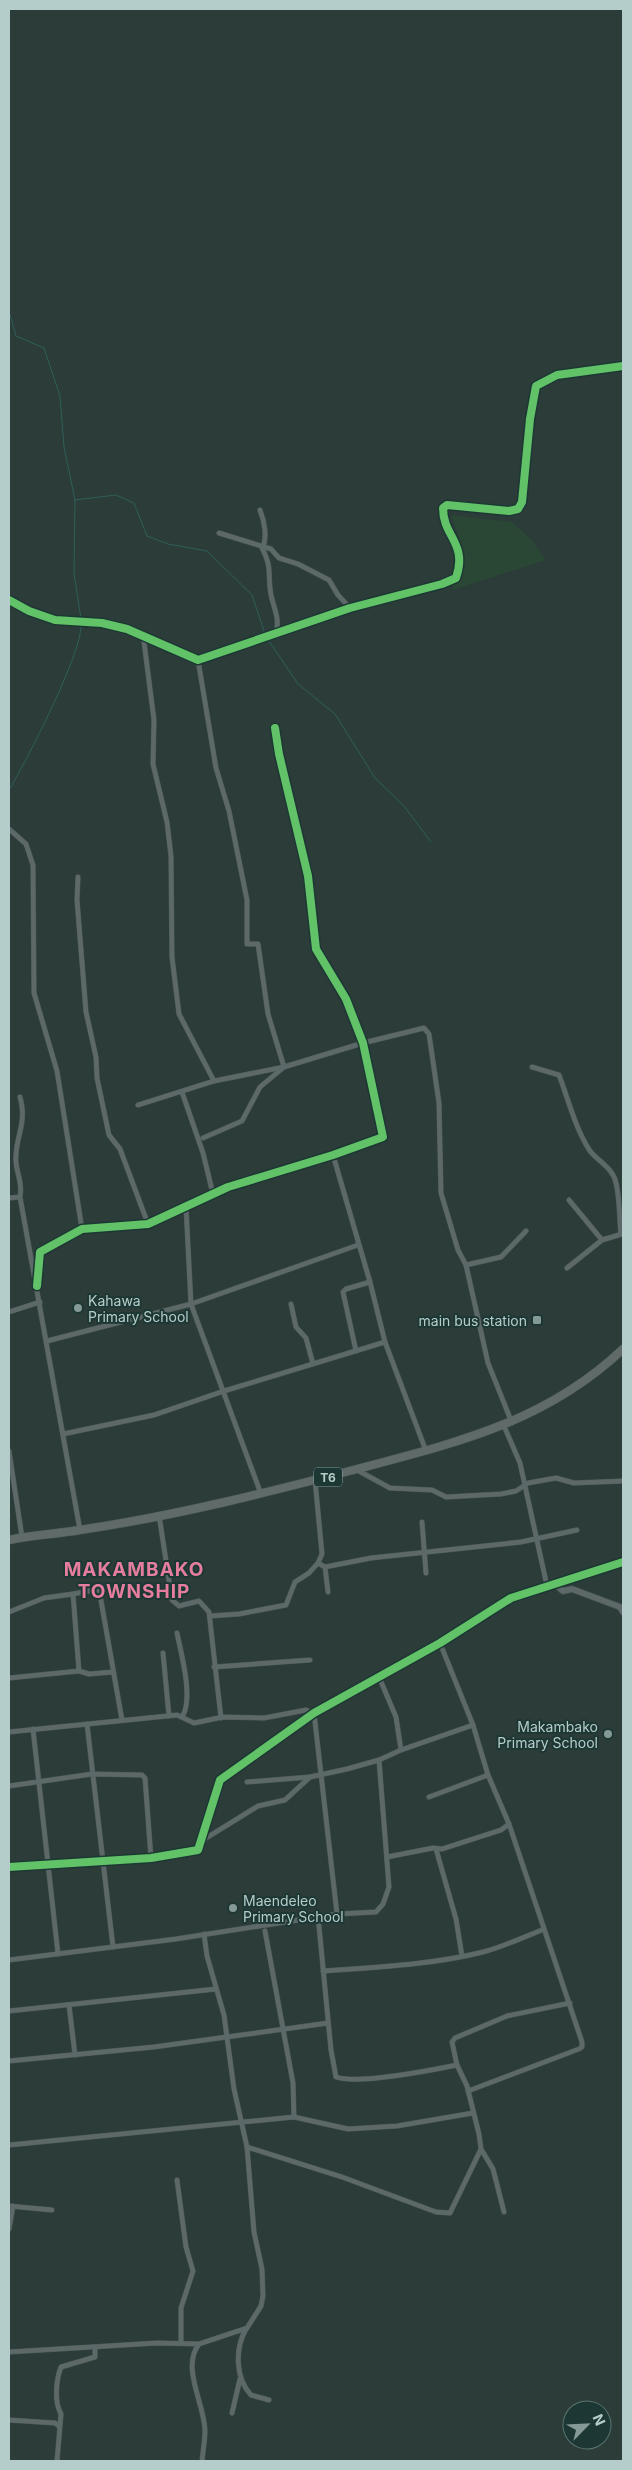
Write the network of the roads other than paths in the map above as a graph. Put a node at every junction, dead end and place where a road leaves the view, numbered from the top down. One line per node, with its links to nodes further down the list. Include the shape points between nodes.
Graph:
1 (623, 366): 6 (street, via 557,375 536,386 522,502 518,509 496,511 447,505 443,508 443,516 461,559 456,578)
2 (260, 510): 4 (street, via 264,520)
3 (219, 533): 4 (street)
4 (262, 548): 6 (street, via 271,549 279,558 328,580); 8 (street, via 270,562 271,595 279,623)
5 (9, 600): 7 (street, via 54,620 102,623)
6 (350, 608): 8 (street)
7 (142, 634): 9 (street); 16 (street, via 154,720 154,764 171,856 172,957 178,1014)
8 (276, 634): 9 (street)
9 (198, 660): 14 (street, via 216,768 229,811 246,900 247,944 258,944 268,1014)
10 (275, 728): 13 (street, via 308,876 316,949 346,999)
11 (9, 829): 28 (street, via 26,844 33,865 34,993 57,1071)
12 (78, 877): 27 (street, via 86,1012 97,1078 109,1135 120,1149)
13 (363, 1043): 14 (street); 21 (street, via 383,1137); 33 (street, via 422,1027 428,1030 439,1103 441,1193 458,1250)
14 (284, 1067): 16 (street); 20 (street, via 260,1087 242,1121)
15 (532, 1067): 30 (street, via 559,1075 575,1123 591,1152 608,1167 616,1182)
16 (214, 1081): 17 (street)
17 (182, 1092): 19 (street); 22 (street)
18 (20, 1097): 23 (street, via 24,1122 16,1164 22,1186)
19 (138, 1105)
20 (203, 1138)
21 (334, 1155): 22 (street); 32 (street)
22 (213, 1194): 26 (street)
23 (20, 1197): 24 (street); 36 (street)
24 (9, 1198)
25 (569, 1200): 31 (street)
26 (186, 1206): 27 (street); 38 (street)
27 (148, 1224): 28 (street)
28 (82, 1229): 36 (street, via 40,1252)
29 (526, 1231): 33 (street, via 501,1257)
30 (622, 1234): 31 (street)
31 (602, 1240): 34 (street)
32 (358, 1245): 35 (street); 38 (street)
33 (466, 1265): 47 (street, via 488,1363)
34 (567, 1268)
35 (370, 1282): 42 (street); 44 (street, via 343,1292)
36 (36, 1286): 37 (street)
37 (40, 1302): 40 (street); 41 (street)
38 (191, 1304): 41 (street); 46 (street)
39 (291, 1304): 45 (street, via 296,1327 306,1338)
40 (9, 1312)
41 (46, 1341): 49 (street)
42 (385, 1342): 44 (street); 51 (street)
43 (623, 1349): 47 (highway, T6, via 567,1394)
44 (356, 1351): 45 (street)
45 (313, 1364): 46 (street)
46 (224, 1391): 49 (street, via 154,1415); 57 (street)
47 (512, 1423): 48 (highway, T6)
48 (504, 1426): 51 (highway, T6); 56 (street)
49 (64, 1434): 60 (street)
50 (9, 1450): 52 (street)
51 (426, 1451): 53 (highway, T6)
52 (9, 1459): 62 (street)
53 (356, 1469): 54 (highway, T6); 56 (street, via 390,1488 432,1490 446,1497 502,1494)
54 (316, 1480): 57 (highway, T6); 67 (street, via 322,1554)
55 (623, 1481): 56 (street, via 574,1484 556,1478)
56 (526, 1485): 63 (street)
57 (261, 1494): 58 (highway, T6)
58 (159, 1515): 60 (highway, T6); 76 (street, via 172,1600 179,1606 199,1601)
59 (422, 1522): 65 (street)
60 (80, 1530): 62 (highway, T6)
61 (577, 1530): 63 (street)
62 (22, 1537): 64 (highway, T6)
63 (536, 1538): 65 (street); 71 (street)
64 (9, 1540)
65 (425, 1553): 68 (street, via 371,1558); 69 (street)
66 (623, 1562): 70 (street)
67 (318, 1563): 68 (street); 76 (street, via 295,1582 286,1605)
68 (325, 1567): 72 (street)
69 (426, 1573)
70 (555, 1584): 71 (street); 75 (street, via 564,1590 572,1589 620,1608)
71 (547, 1586): 78 (street, via 511,1598)
72 (328, 1592)
73 (73, 1594): 74 (street, via 30,1602); 82 (street); 83 (street, via 100,1589)
74 (9, 1612)
75 (623, 1612)
76 (210, 1616): 81 (street)
77 (177, 1633): 88 (street, via 186,1688 187,1707)
78 (440, 1643): 84 (street); 92 (street)
79 (163, 1653): 87 (street)
80 (310, 1660): 81 (street)
81 (214, 1667): 89 (street)
82 (79, 1671): 83 (street, via 89,1674); 85 (street)
83 (113, 1672): 90 (street)
84 (379, 1677): 86 (street); 95 (street, via 396,1717)
85 (9, 1678)
86 (314, 1713): 89 (street, via 306,1710 264,1718); 97 (street); 106 (street, via 220,1780)
87 (169, 1716): 88 (street); 90 (street)
88 (182, 1717): 89 (street, via 194,1723)
89 (221, 1718)
90 (122, 1720): 91 (street)
91 (87, 1724): 93 (street); 98 (street)
92 (473, 1725): 95 (street); 99 (street)
93 (34, 1729): 94 (street); 101 (street)
94 (9, 1732)
95 (401, 1750): 96 (street)
96 (379, 1760): 97 (street); 108 (street)
97 (322, 1773): 100 (street); 113 (street)
98 (92, 1774): 101 (street); 109 (street, via 144,1776); 110 (street)
99 (488, 1775): 104 (street); 105 (street)
100 (310, 1777): 102 (street); 106 (street, via 285,1800 258,1806)
101 (39, 1782): 103 (street); 111 (street)
102 (247, 1782)
103 (9, 1786)
104 (429, 1797)
105 (509, 1824): 107 (street, via 500,1830); 115 (street)
106 (202, 1840): 109 (street, via 198,1850)
107 (436, 1849): 108 (street); 120 (street, via 456,1919)
108 (388, 1857): 113 (street, via 389,1887 383,1904 376,1912)
109 (151, 1858): 110 (street)
110 (102, 1860): 111 (street); 118 (street)
111 (47, 1864): 112 (street); 119 (street)
112 (9, 1867)
113 (337, 1914): 114 (street)
114 (318, 1916): 117 (street); 122 (street)
115 (544, 1929): 120 (street, via 484,1952); 124 (street)
116 (265, 1932): 128 (street)
117 (204, 1934): 118 (street); 123 (street)
118 (113, 1946): 119 (street)
119 (58, 1954): 121 (street)
120 (462, 1956): 122 (street)
121 (9, 1960)
122 (323, 1971): 127 (street)
123 (216, 1989): 125 (street); 129 (street)
124 (570, 2003): 132 (street, via 507,2016 455,2038 452,2046); 133 (street, via 582,2047)
125 (69, 2005): 126 (street); 130 (street)
126 (9, 2011)
127 (328, 2023): 128 (street); 132 (street, via 336,2077 339,2078 422,2073)
128 (283, 2029): 129 (street); 135 (street, via 293,2083)
129 (227, 2038): 130 (street); 136 (street)
130 (75, 2056): 131 (street)
131 (9, 2060)
132 (457, 2065): 133 (street)
133 (468, 2091): 134 (street)
134 (473, 2113): 135 (street, via 397,2126 348,2129); 139 (street)
135 (294, 2117): 136 (street)
136 (241, 2122): 137 (street); 138 (street)
137 (9, 2146)
138 (247, 2147): 139 (street, via 444,2214 450,2213); 145 (street, via 263,2296 261,2306)
139 (481, 2149): 143 (street, via 493,2169)
140 (177, 2180): 146 (street, via 186,2248 193,2271 181,2308)
141 (11, 2206): 142 (street); 144 (street)
142 (52, 2210)
143 (504, 2212)
144 (9, 2229)
145 (247, 2328): 147 (street); 150 (street, via 240,2340)
146 (181, 2342): 147 (street); 148 (street)
147 (198, 2344): 156 (street, via 191,2362 205,2430)
148 (95, 2348): 149 (street); 154 (street, via 95,2357 61,2367 57,2378)
149 (9, 2352)
150 (240, 2378): 151 (street, via 251,2395); 152 (street)
151 (269, 2400)
152 (232, 2413)
153 (9, 2420): 154 (street, via 55,2423)
154 (59, 2426): 155 (street)
155 (57, 2461)
156 (202, 2461)

